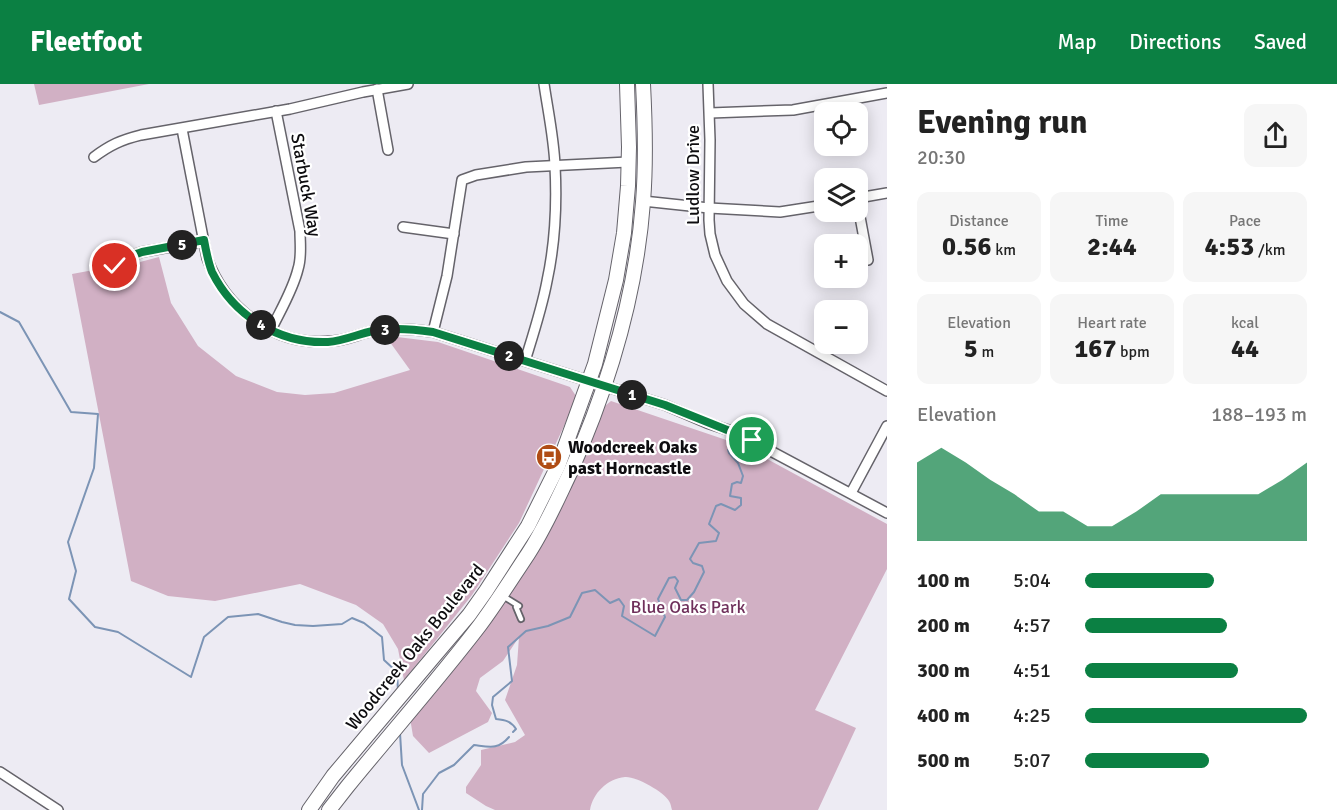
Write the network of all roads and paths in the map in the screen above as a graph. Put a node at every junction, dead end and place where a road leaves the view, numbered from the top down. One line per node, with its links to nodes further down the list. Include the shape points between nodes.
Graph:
1 (408, 84): 6 (street)
2 (544, 84): 14 (street)
3 (627, 84): 13 (main road, Woodcreek Oaks Boulevard)
4 (642, 84): 17 (main road, Woodcreek Oaks Boulevard)
5 (708, 84): 9 (street, Ludlow Drive)
6 (377, 89): 8 (street); 11 (street)
7 (887, 93): 9 (street, via 793,110)
8 (276, 111): 10 (street); 24 (street, Starbuck Way, via 301,249 294,283)
9 (710, 113): 19 (street, Ludlow Drive)
10 (182, 129): 12 (street, via 122,140); 22 (street)
11 (388, 150)
12 (94, 157)
13 (628, 162): 14 (street); 27 (main road, Woodcreek Oaks Boulevard, via 624,233 616,280)
14 (555, 165): 21 (street, via 508,169 462,180); 26 (street, via 553,242 547,282)
15 (887, 193): 16 (street)
16 (868, 196)
17 (643, 201): 19 (street); 28 (main road, Woodcreek Oaks Boulevard, via 633,278)
18 (814, 207): 19 (street, via 780,212)
19 (709, 208): 29 (street, Ludlow Drive, via 710,234 719,264 732,289 751,312 775,330)
20 (403, 227): 21 (street)
21 (454, 234): 25 (street)
22 (204, 240): 23 (street, via 142,252); 24 (street, via 212,272 229,297 247,316)
23 (115, 266)
24 (271, 330): 25 (street, via 310,342 331,342 396,329)
25 (433, 332): 26 (street)
26 (525, 361): 27 (street)
27 (589, 381): 28 (street); 37 (main road, Woodcreek Oaks Boulevard, via 558,466 506,562 475,607)
28 (604, 386): 31 (street, via 737,433); 33 (main road, Woodcreek Oaks Boulevard, via 555,505)
29 (887, 391)
30 (887, 426): 31 (street)
31 (851, 493): 32 (street)
32 (887, 513)
33 (501, 594): 34 (lane, via 519,606 516,607); 38 (main road, Woodcreek Oaks Boulevard)
34 (521, 619)
35 (0, 772): 36 (street)
36 (58, 810)
37 (309, 810)
38 (329, 810)

